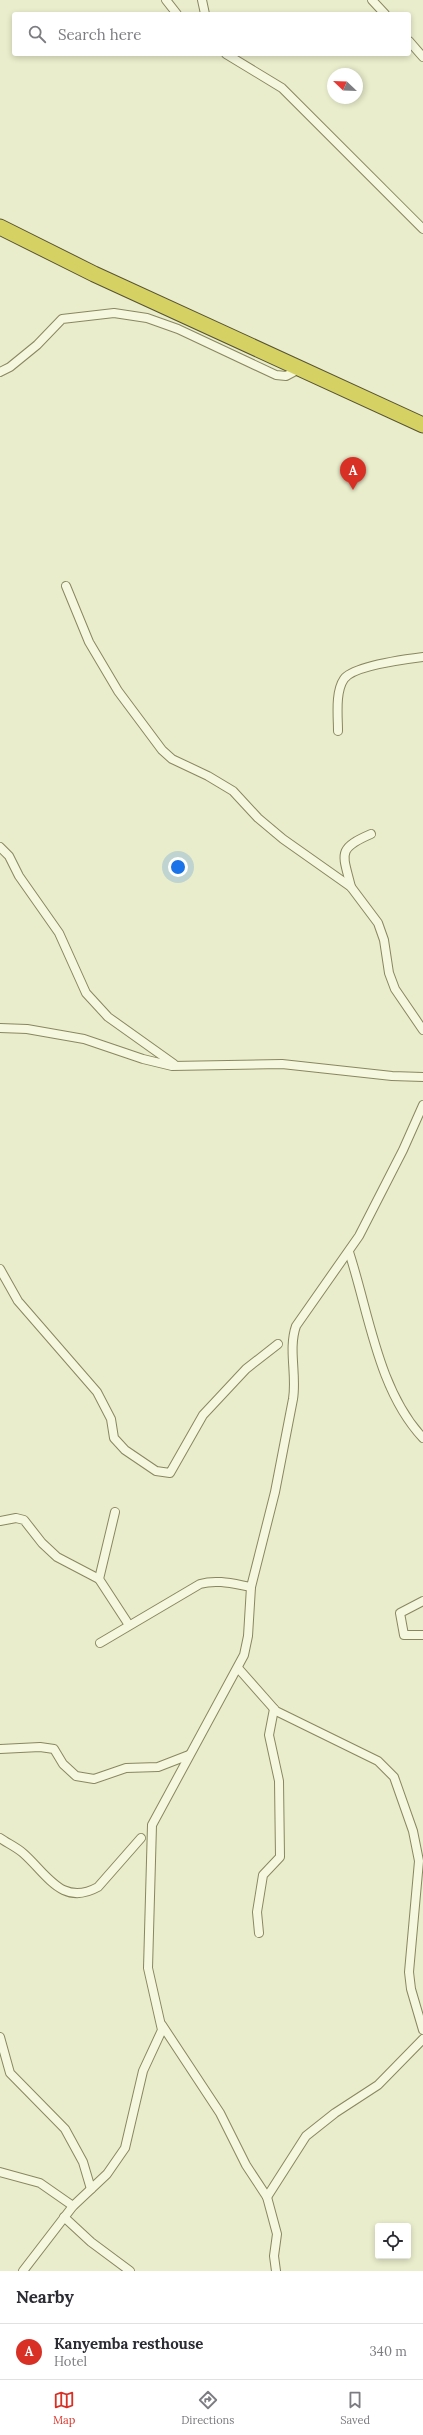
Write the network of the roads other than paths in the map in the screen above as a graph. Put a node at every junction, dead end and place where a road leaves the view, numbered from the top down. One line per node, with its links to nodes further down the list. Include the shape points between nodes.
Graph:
1 (166, 0): 4 (street)
2 (202, 0): 5 (street)
3 (372, 0): 6 (street)
4 (175, 12)
5 (205, 12)
6 (383, 12)
7 (411, 42): 9 (street)
8 (229, 56): 11 (street, via 282,88)
9 (423, 57)
10 (0, 227): 12 (highway, via 94,274)
11 (423, 229)
12 (301, 368): 13 (street, via 286,376 276,375 178,329 142,317 114,313 62,319 37,345); 14 (highway)
13 (0, 372)
14 (423, 425)
15 (66, 586): 20 (street, via 90,642 118,691 162,750 172,759 233,791 258,818 283,839)
16 (423, 657): 17 (street, via 366,668 346,676 341,685 339,698)
17 (338, 731)
18 (371, 834): 20 (street, via 352,843 346,850 345,863)
19 (0, 847): 23 (street, via 9,856 19,876 59,933 86,993 108,1017 169,1062)
20 (351, 887): 22 (street, via 378,923 395,990)
21 (0, 1028): 23 (street, via 84,1039 142,1059)
22 (423, 1030)
23 (179, 1066): 24 (street, via 282,1064)
24 (423, 1077)
25 (423, 1105): 26 (street, via 382,1192)
26 (349, 1252): 29 (street, via 384,1372 406,1418); 33 (street, via 294,1330 293,1399 275,1492)
27 (0, 1269): 28 (street, via 18,1301 97,1392 111,1419 114,1438 125,1450 156,1471 170,1473 202,1415 246,1369)
28 (278, 1344)
29 (423, 1438)
30 (115, 1512): 32 (street)
31 (0, 1521): 32 (street, via 16,1518 24,1520 57,1557)
32 (99, 1579): 35 (street)
33 (252, 1587): 35 (street, via 222,1582 200,1584); 38 (street, via 248,1636)
34 (423, 1601): 36 (street, via 400,1613 404,1634)
35 (129, 1625): 37 (street)
36 (423, 1635)
37 (100, 1643)
38 (238, 1668): 39 (street); 41 (street)
39 (274, 1709): 44 (street, via 268,1736 278,1781 280,1857 263,1875 257,1912); 46 (street, via 378,1761 394,1777 411,1824 419,1860 409,1972 411,1989)
40 (0, 1749): 41 (street, via 40,1747 54,1750 63,1764 76,1776 94,1779 126,1768 158,1767)
41 (189, 1755): 45 (street, via 154,1817 151,1834 152,1904 148,1968)
42 (0, 1838): 43 (street, via 24,1854 54,1886 78,1894 98,1887)
43 (141, 1838)
44 (259, 1933)
45 (162, 2025): 50 (street, via 136,2094 125,2148 107,2174); 51 (street, via 220,2113 246,2165)
46 (423, 2030)
47 (0, 2037): 50 (street, via 10,2073 65,2129 83,2162)
48 (423, 2039): 51 (street, via 378,2085 343,2107 306,2136)
49 (0, 2172): 52 (street, via 40,2183)
50 (91, 2189): 52 (street)
51 (268, 2196): 56 (street, via 276,2234)
52 (73, 2206): 53 (street)
53 (64, 2217): 54 (street); 55 (street, via 91,2242)
54 (23, 2271)
55 (130, 2271)
56 (276, 2271)

